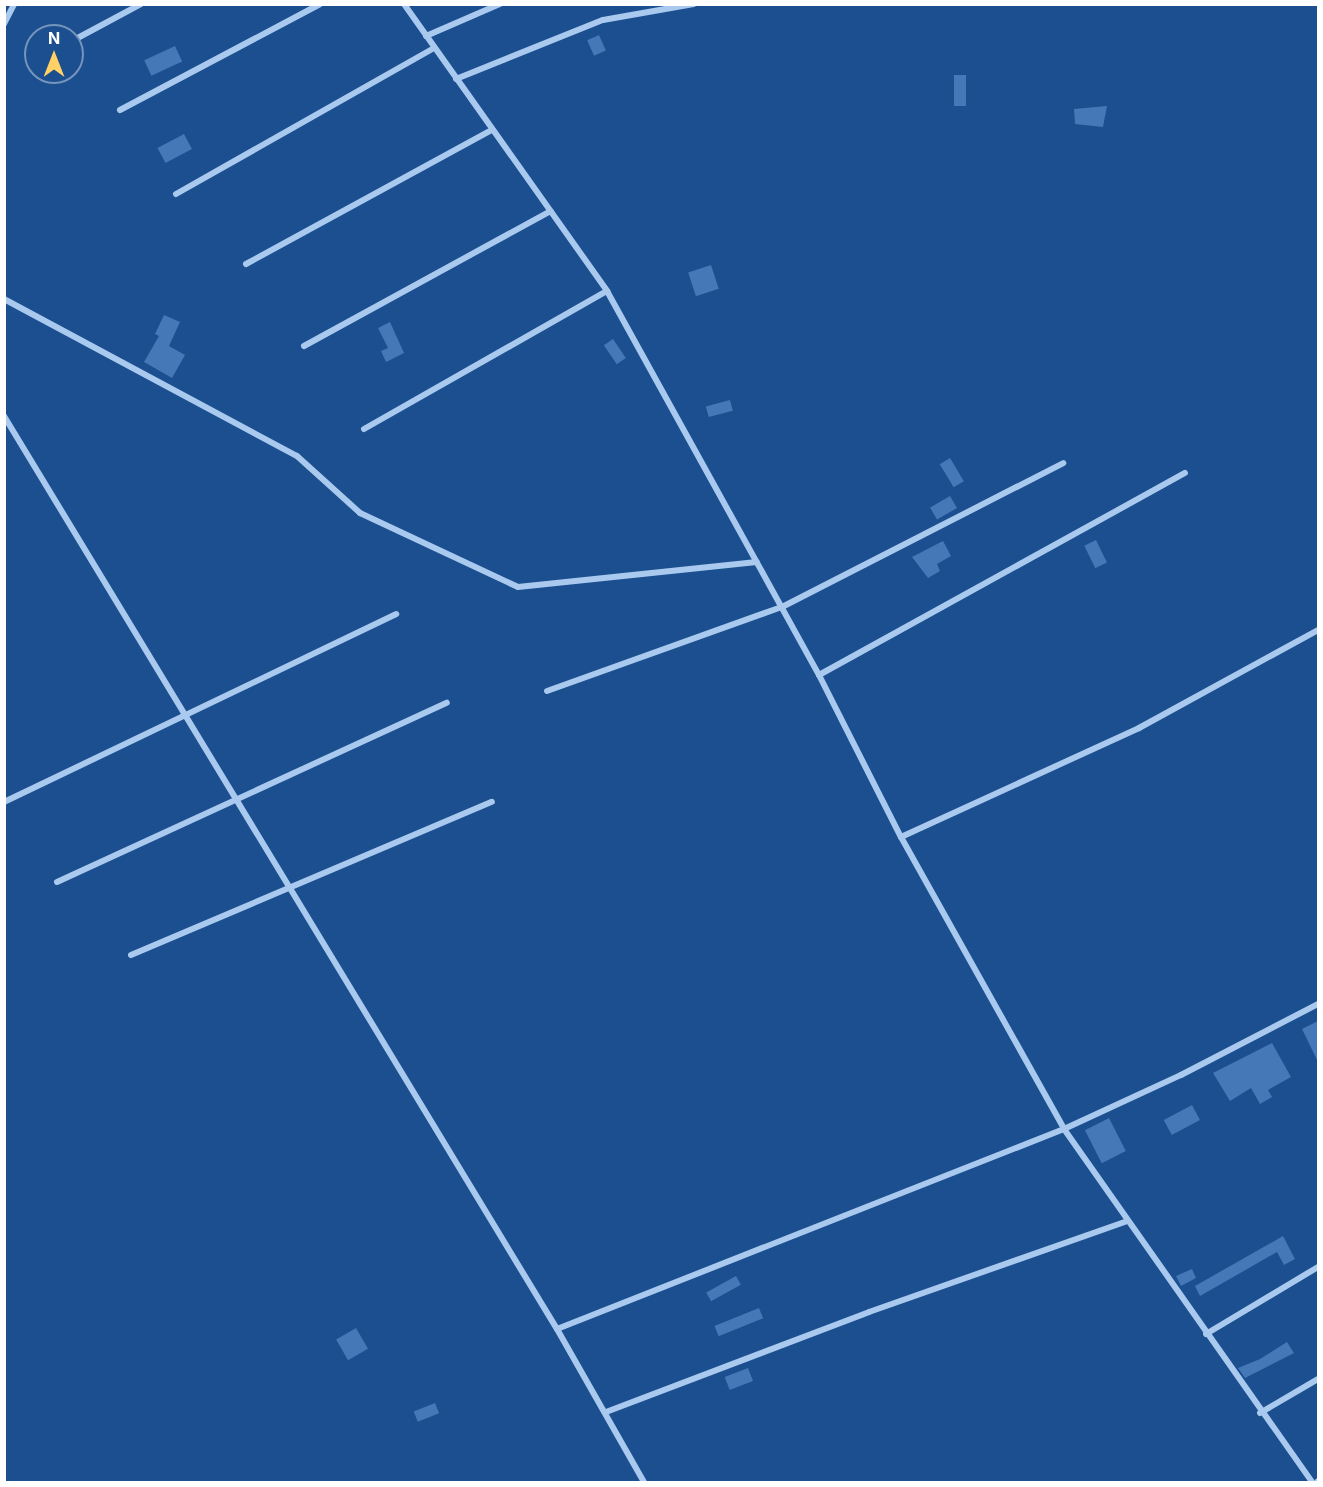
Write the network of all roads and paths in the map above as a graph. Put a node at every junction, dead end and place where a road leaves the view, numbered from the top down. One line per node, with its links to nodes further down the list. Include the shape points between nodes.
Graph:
1 (14, 4): 7 (street)
2 (141, 4): 8 (street)
3 (320, 4): 12 (street)
4 (404, 4): 9 (street)
5 (500, 4): 9 (street)
6 (694, 4): 11 (street, via 603,20)
7 (4, 24)
8 (84, 35)
9 (426, 36): 10 (street)
10 (434, 48): 11 (street); 14 (street)
11 (456, 79): 13 (street)
12 (120, 110)
13 (492, 130): 15 (street); 16 (street)
14 (176, 194)
15 (550, 211): 17 (street); 19 (street)
16 (246, 264)
17 (607, 291): 21 (street); 24 (street)
18 (4, 299): 24 (street, via 297,456 360,513 518,587)
19 (304, 346)
20 (4, 416): 31 (street)
21 (364, 429)
22 (1062, 463): 25 (street)
23 (1185, 473): 28 (street)
24 (758, 562): 25 (street)
25 (782, 607): 28 (street); 29 (street)
26 (396, 614): 31 (street)
27 (1318, 630): 35 (street, via 1139,728)
28 (819, 675): 35 (street)
29 (547, 691)
30 (447, 703): 32 (street)
31 (185, 713): 32 (street); 33 (street)
32 (237, 800): 36 (street); 37 (street)
33 (4, 802)
34 (492, 802): 37 (street)
35 (901, 837): 40 (street)
36 (57, 882)
37 (289, 886): 38 (street); 43 (street)
38 (131, 955)
39 (1318, 1005): 40 (street)
40 (1064, 1129): 41 (street); 43 (street)
41 (1127, 1221): 44 (street); 46 (street, via 869,1312)
42 (1318, 1267): 44 (street)
43 (556, 1329): 46 (street)
44 (1206, 1334): 47 (street)
45 (1318, 1379): 47 (street)
46 (606, 1412): 48 (street)
47 (1260, 1413): 49 (street)
48 (644, 1482)
49 (1312, 1482)

